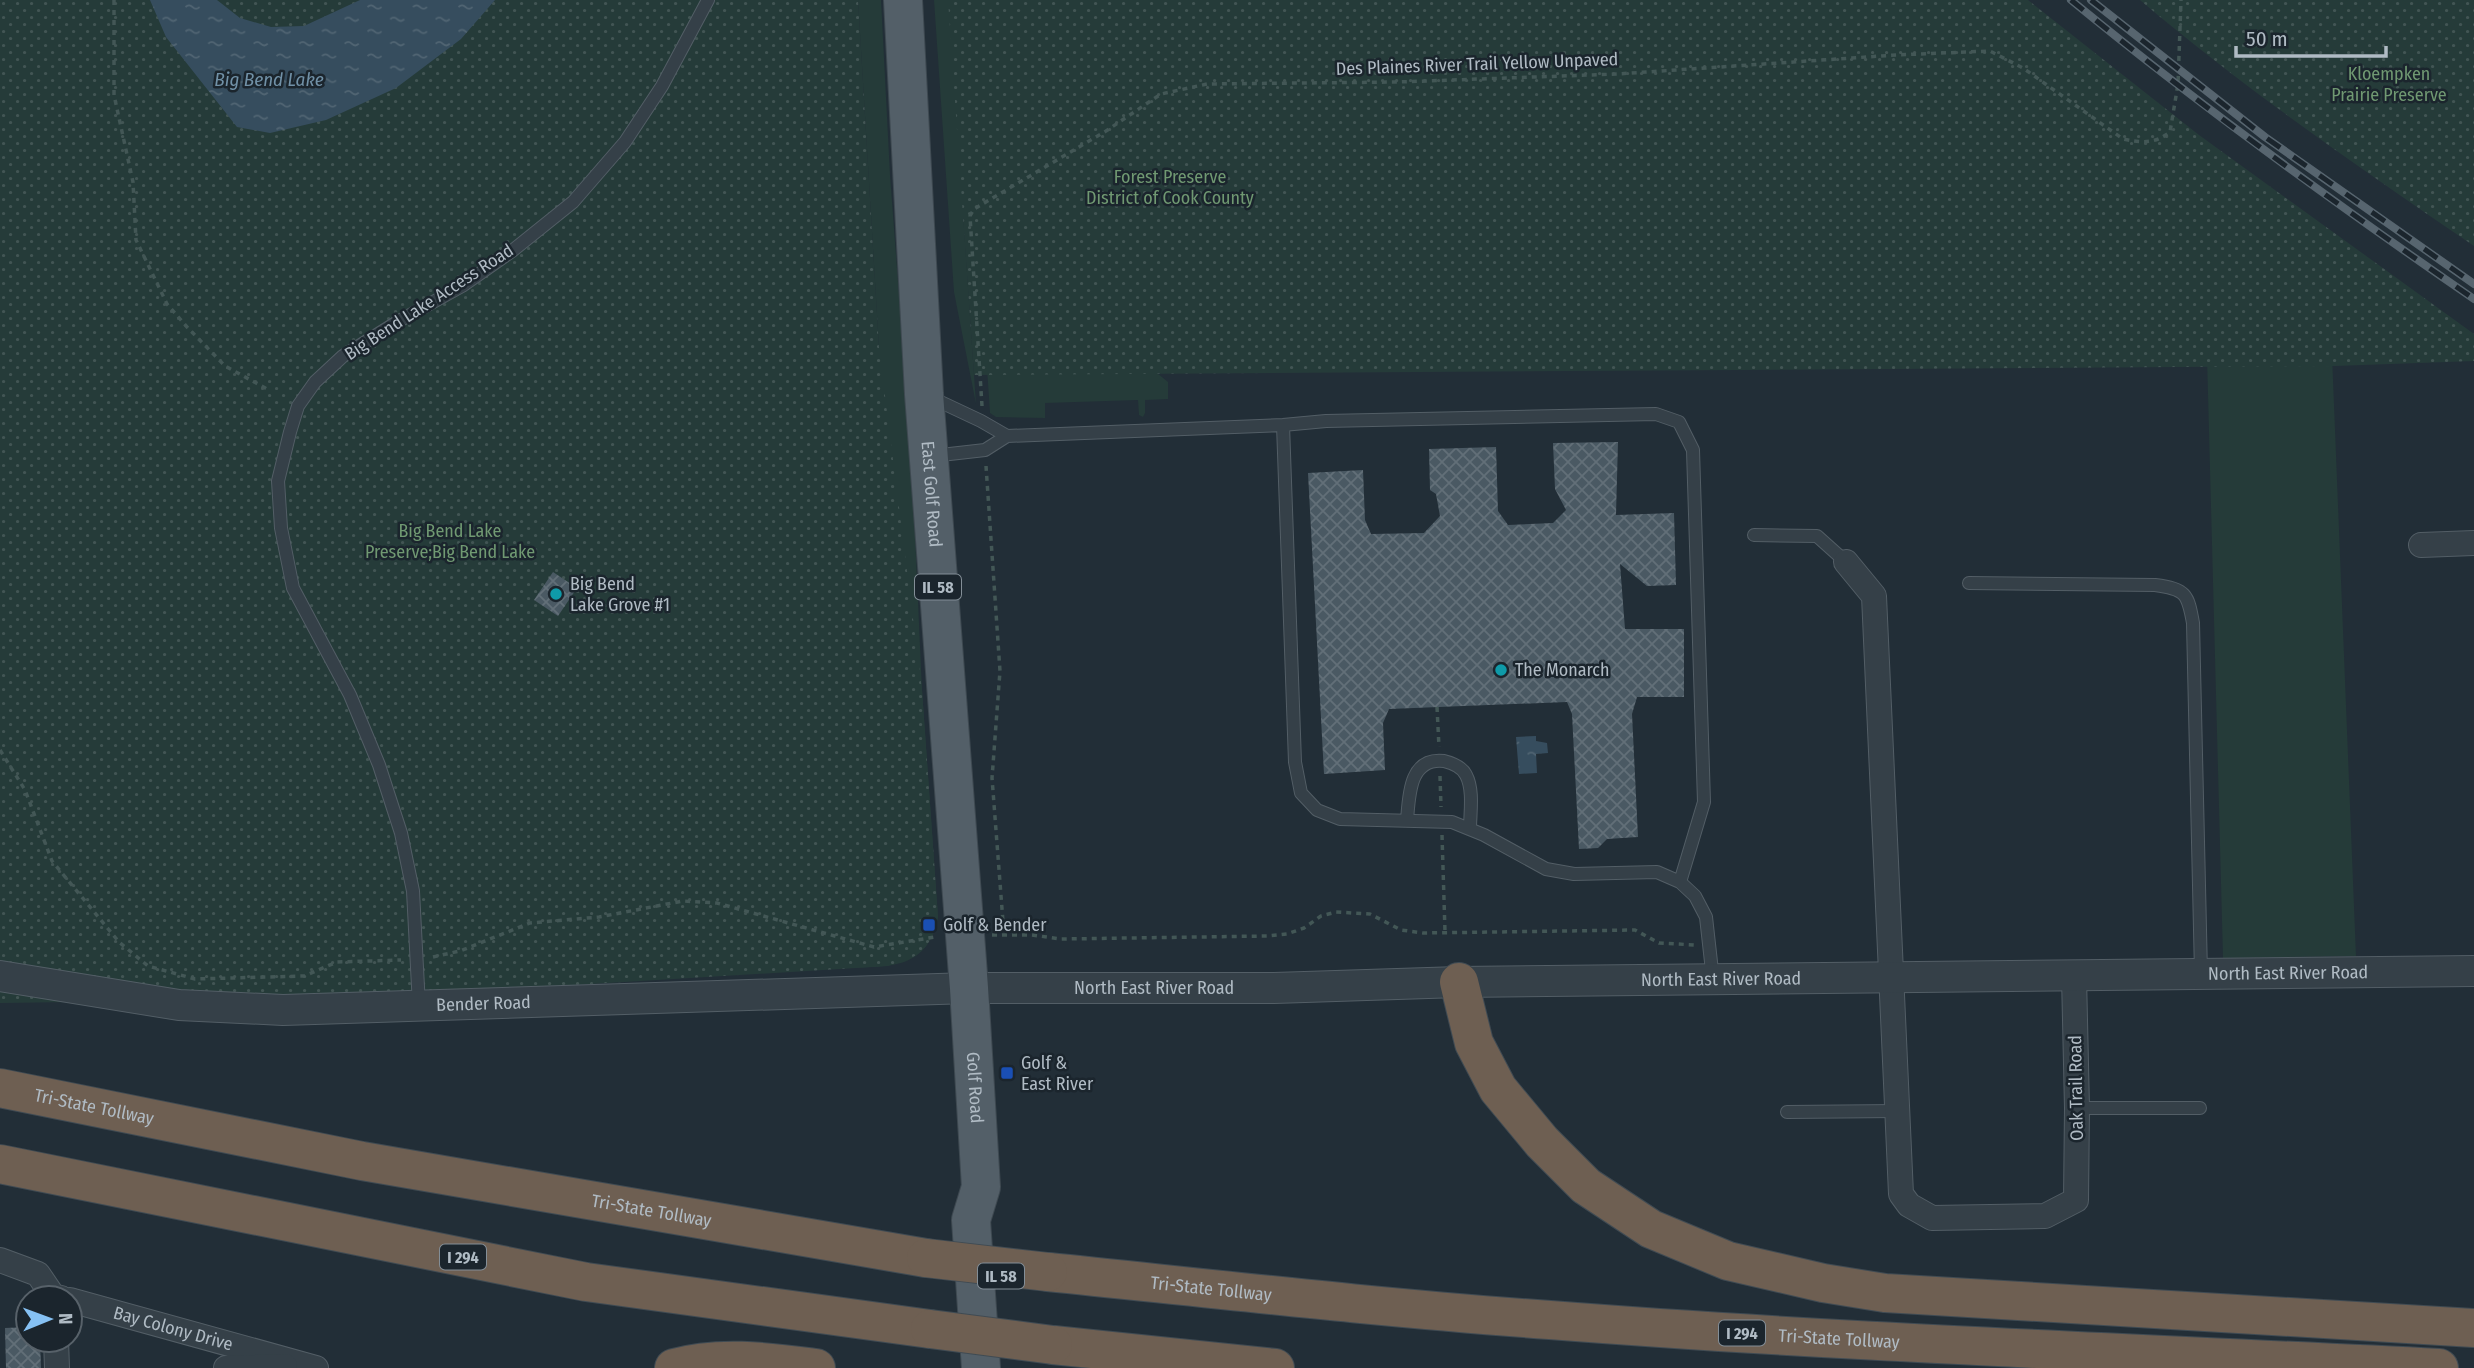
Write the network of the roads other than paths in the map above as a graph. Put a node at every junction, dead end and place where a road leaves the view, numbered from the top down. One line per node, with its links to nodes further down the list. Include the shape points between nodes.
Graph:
1 (708, 0): 23 (lane, Big Bend Lake Access Road, via 662,86 625,142 573,202 462,286 343,356 309,390 290,432 278,481 292,587 350,695 401,833 413,891)
2 (903, 0): 3 (main road, East Golf Road / IL 58)
3 (924, 394): 5 (lane); 6 (main road, East Golf Road / IL 58)
4 (1283, 425): 5 (lane); 12 (lane, via 1295,762 1301,793 1317,810 1340,819); 14 (lane, via 1656,414 1678,422 1693,450 1704,802)
5 (1007, 436): 6 (lane, via 985,450)
6 (929, 456): 22 (main road, East Golf Road / IL 58)
7 (1754, 535): 10 (lane, via 1816,536)
8 (2474, 543): 9 (street)
9 (2421, 545)
10 (1846, 562): 19 (street, via 1874,596)
11 (1969, 583): 16 (lane, via 2155,584 2174,587 2189,602)
12 (1407, 821): 13 (lane, via 1452,822); 13 (lane, via 1414,774 1422,765 1446,762 1466,775)
13 (1470, 829): 14 (lane, via 1546,869 1574,874 1657,872)
14 (1679, 883): 20 (lane, via 1695,896 1706,917)
15 (2474, 971): 16 (street, North East River Road)
16 (2201, 973): 18 (street, North East River Road)
17 (0, 976): 23 (street, Bender Road, via 179,1005 283,1010)
18 (2074, 976): 19 (street, North East River Road); 25 (street, Oak Trail Road)
19 (1891, 979): 20 (street, North East River Road); 27 (street)
20 (1713, 980): 21 (street, North East River Road)
21 (1459, 982): 22 (street, North East River Road, via 1274,988); 34 (highway, via 1474,1043 1498,1090 1542,1142 1586,1186 1651,1229 1728,1261 1885,1293)
22 (969, 988): 23 (street, Bender Road); 30 (main road, Golf Road / IL 58)
23 (419, 1006)
24 (0, 1088): 42 (highway, Tri-State Tollway / I 294, bridge, via 362,1161 926,1258 1553,1321)
25 (2077, 1108): 26 (lane); 27 (street, Oak Trail Road, via 2076,1200 2045,1216 1932,1218 1909,1205 1901,1194)
26 (2200, 1108)
27 (1897, 1111): 28 (lane)
28 (1787, 1112)
29 (0, 1164): 41 (highway, I 294, bridge, via 586,1282 1053,1345)
30 (981, 1187): 39 (main road, Golf Road / IL 58, via 971,1220); 40 (main road, Golf Road / IL 58, via 997,1220)
31 (0, 1260): 32 (street, Bay Colony Drive, via 38,1274)
32 (47, 1284)
33 (84, 1305): 35 (street, Bay Colony Drive)
34 (2474, 1328)
35 (312, 1366): 36 (street)
36 (226, 1368)
37 (674, 1368): 38 (highway, via 697,1362 750,1361)
38 (816, 1368)
39 (981, 1368)
40 (1007, 1368)
41 (1275, 1368)
42 (2439, 1368)

